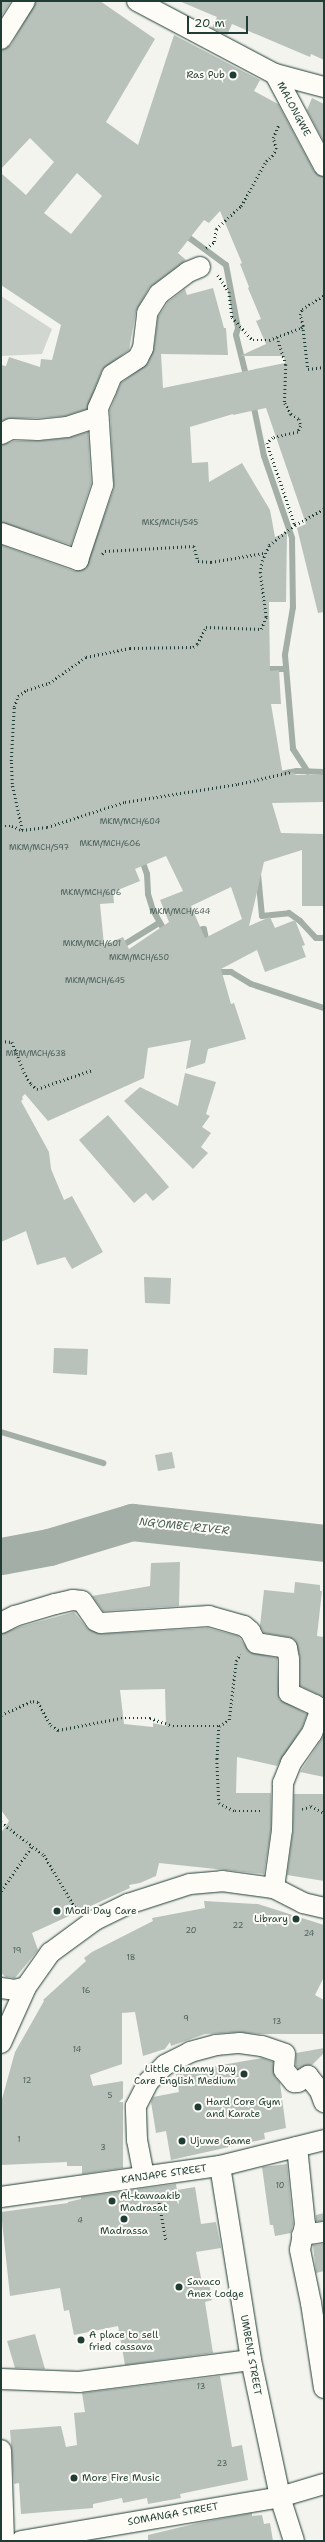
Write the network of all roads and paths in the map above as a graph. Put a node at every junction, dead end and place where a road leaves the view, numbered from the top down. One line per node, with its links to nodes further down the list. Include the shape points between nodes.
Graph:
1 (25, 1): 3 (street)
2 (137, 1): 4 (street)
3 (1, 39)
4 (275, 74): 5 (street); 6 (street, MALONGWE)
5 (324, 86)
6 (297, 113): 7 (street, MALONGWE); 8 (path, via 277,126 273,138 276,148 272,156 266,161 240,206 216,229 214,242 201,253 204,262)
7 (324, 166)
8 (200, 267): 11 (path, via 207,278 218,275 228,292 232,317 242,330 253,340 262,341); 13 (street, via 188,272 159,294 147,314 143,348 138,358 112,375 98,408)
9 (324, 295): 10 (path, via 302,309 300,314)
10 (303, 326): 11 (path); 12 (path, via 308,369 311,371)
11 (277, 337): 16 (path, via 286,365 285,403 291,414 299,419 301,426 298,432 272,438 267,443)
12 (324, 367)
13 (98, 417): 14 (street, via 67,427 11,429); 19 (street, via 103,485)
14 (1, 434)
15 (324, 509): 16 (path)
16 (295, 525): 18 (path, via 269,544)
17 (1, 533): 19 (street)
18 (264, 553): 19 (path, via 211,562 198,561 194,546 105,551 94,564); 22 (path, via 260,573 266,617 261,628 206,628 193,647 130,648 86,657 49,683 27,690 18,696 14,707 11,761 12,784)
19 (78, 560)
20 (291, 772): 22 (path, via 238,784 125,802 47,827)
21 (1, 826): 22 (path, via 12,826)
22 (22, 830)
23 (1, 1041): 24 (path, via 12,1042 30,1084 37,1089)
24 (92, 1070)
25 (1, 1623): 26 (street, via 15,1616 73,1600 82,1601 96,1621 101,1623 209,1616 236,1623)
26 (250, 1631): 28 (path, via 248,1643 236,1661 228,1720); 29 (street, via 256,1643 287,1648 289,1693 319,1708 312,1733 291,1763 282,1783)
27 (1, 1715): 28 (path, via 33,1701 38,1702 51,1725 58,1730 107,1719 128,1718 150,1718 173,1726)
28 (219, 1726): 29 (path, via 219,1803 235,1810)
29 (282, 1812): 32 (street, via 281,1843)
30 (1, 1822): 31 (path)
31 (32, 1846): 33 (path); 35 (path, via 50,1862 78,1913 84,1919)
32 (274, 1888): 34 (street, via 304,1903); 35 (street, via 222,1881 190,1884 128,1904)
33 (1, 1891)
34 (324, 1908)
35 (95, 1920): 36 (street, via 50,1953)
36 (26, 1987): 37 (street, via 15,1990); 38 (street)
37 (1, 1988)
38 (1, 2043)
39 (324, 2102): 43 (street, via 320,2091 308,2076 294,2082 284,2070 285,2054 262,2046 240,2043 216,2045 190,2052 164,2065 148,2082 136,2106 137,2140)
40 (324, 2140): 41 (street, KANJAPE STREET)
41 (297, 2147): 42 (street, KANJAPE STREET); 46 (street, via 305,2224)
42 (220, 2166): 43 (street, KANJAPE STREET); 48 (street, UMBENI STREET)
43 (149, 2176): 44 (street, KANJAPE STREET); 47 (path)
44 (1, 2196)
45 (324, 2232): 46 (street)
46 (302, 2235): 50 (street, via 300,2250 312,2303)
47 (166, 2240)
48 (251, 2360): 49 (street, via 79,2382); 53 (street, UMBENI STREET)
49 (1, 2378)
50 (324, 2388)
51 (1, 2450): 54 (street)
52 (324, 2484): 53 (street, SOMANGA STREET)
53 (280, 2497): 55 (street, SOMANGA STREET); 56 (street, UMBENI STREET)
54 (4, 2541)
55 (21, 2541)
56 (294, 2541)

